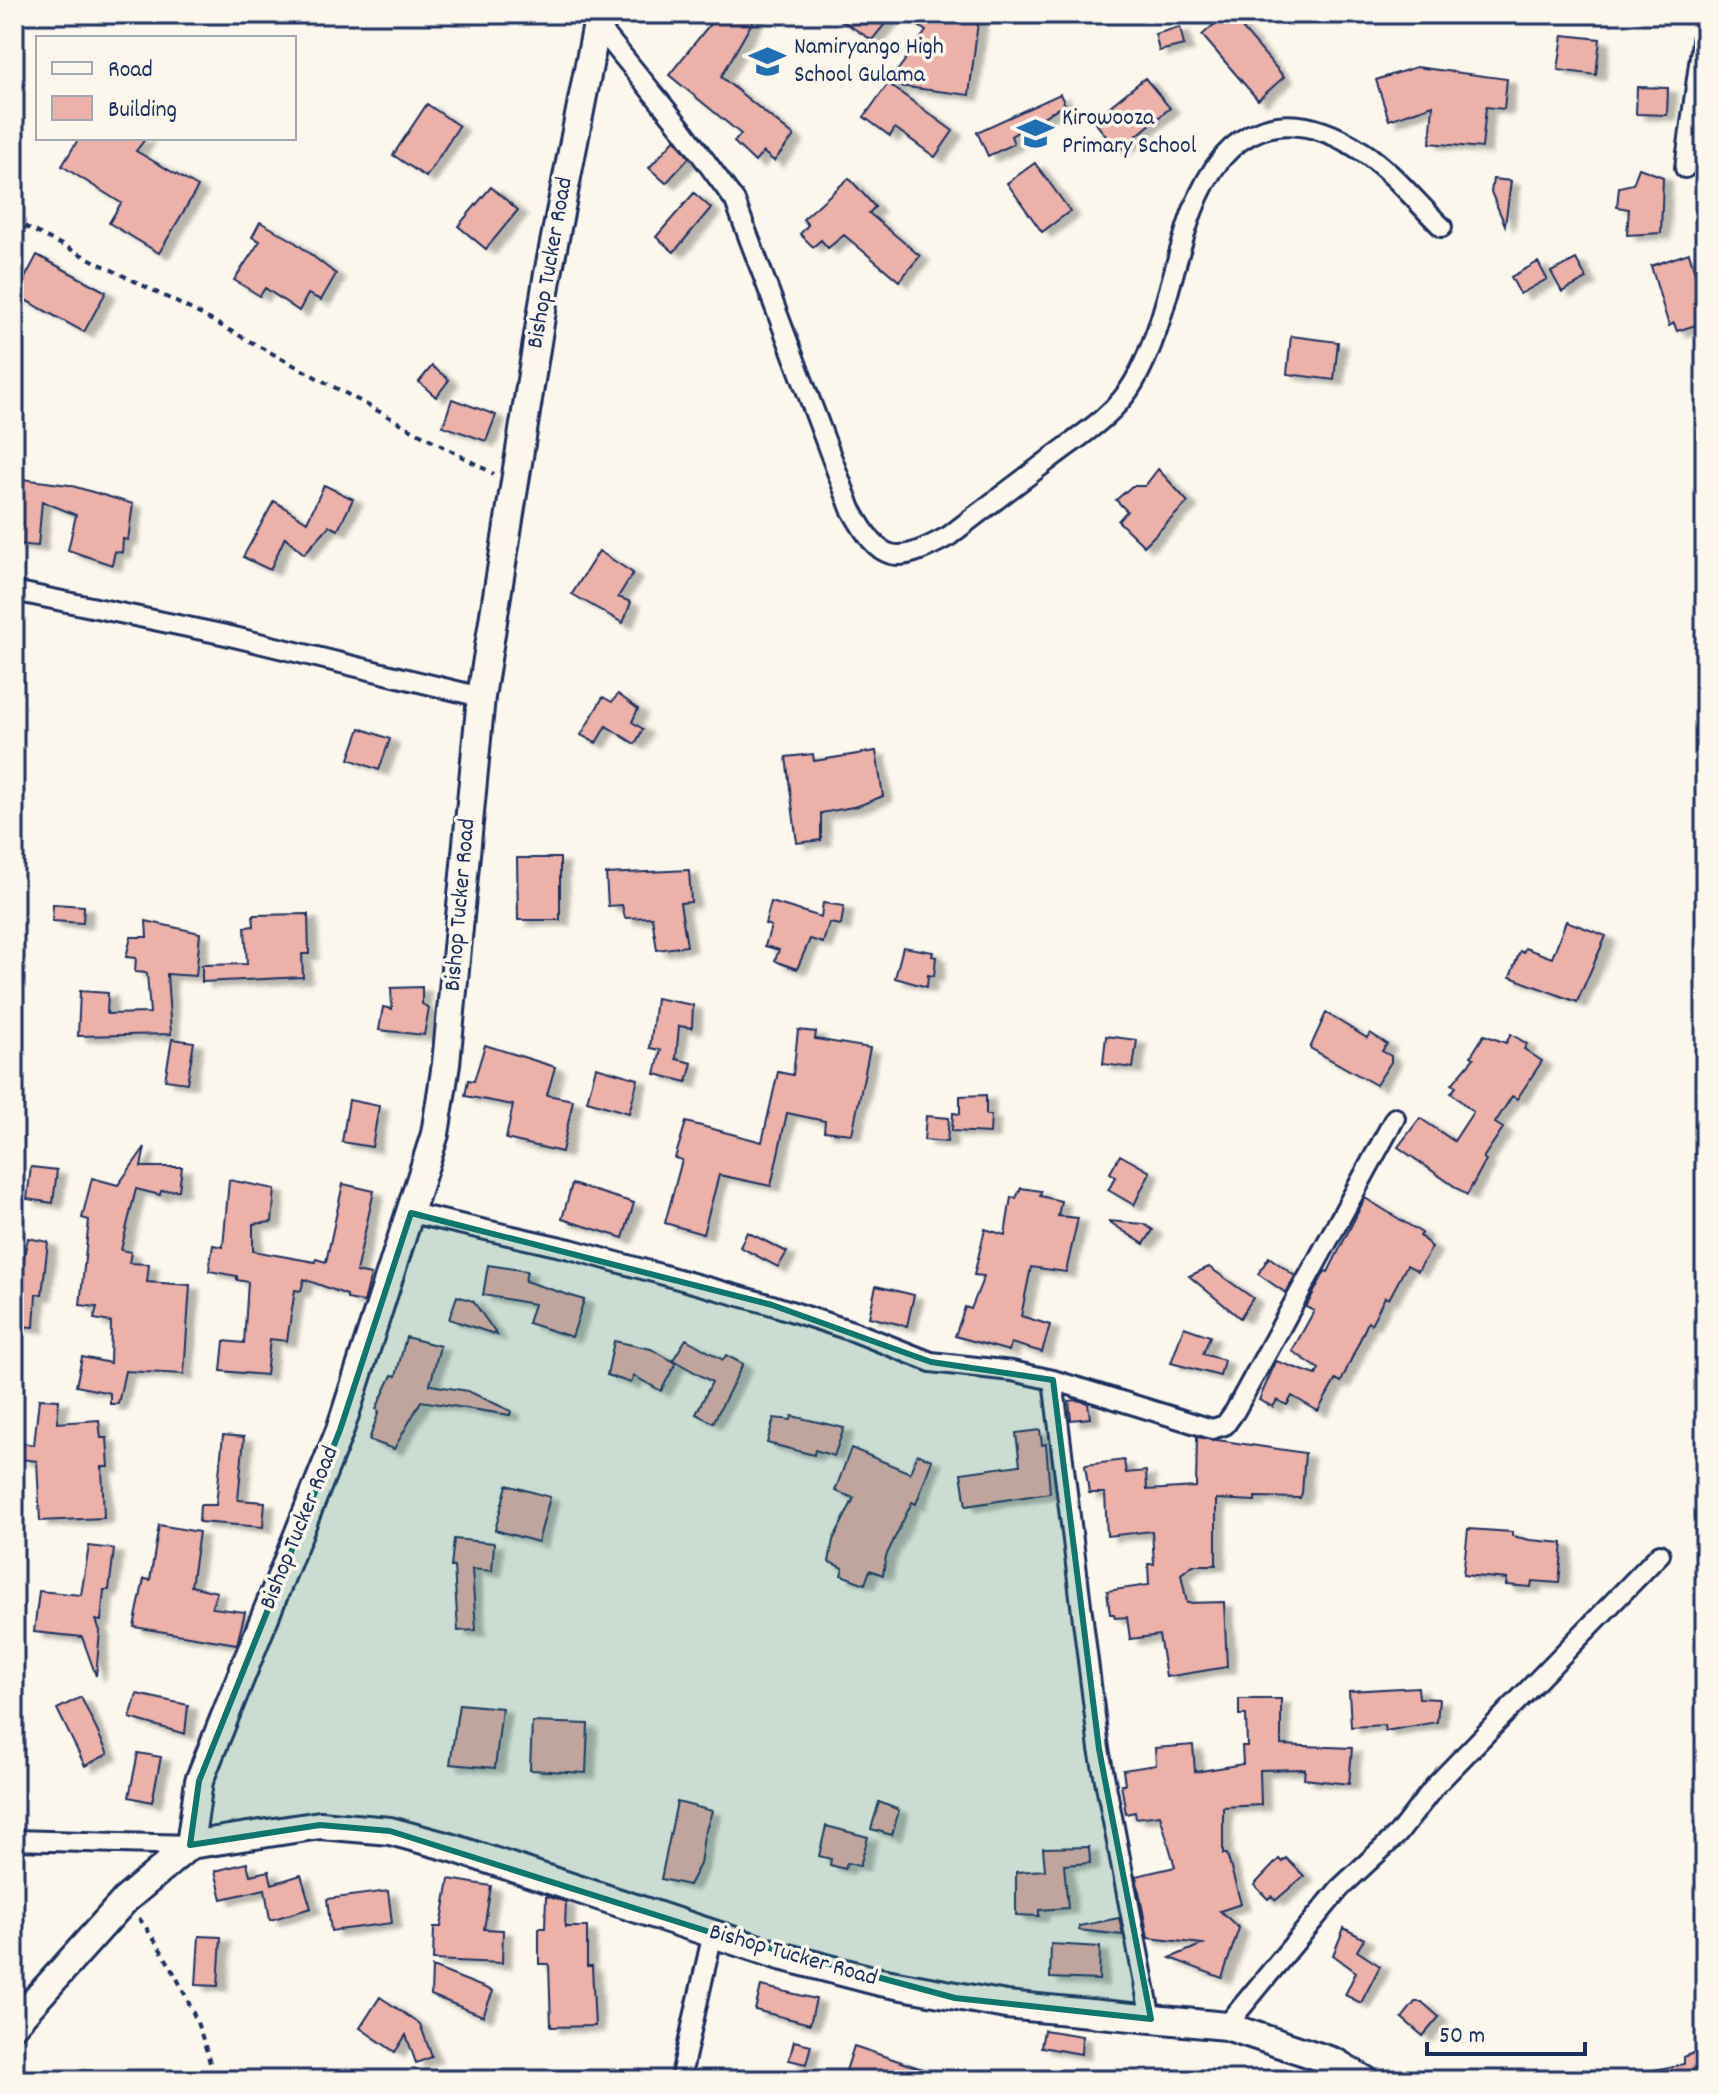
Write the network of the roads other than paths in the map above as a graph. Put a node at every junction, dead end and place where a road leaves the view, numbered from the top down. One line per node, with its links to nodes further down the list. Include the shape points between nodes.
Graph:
1 (598, 18): 4 (street, via 735,201 851,509 869,543 882,552 899,556 949,536 1117,407 1146,358 1194,207 1240,138 1269,126 1302,126 1334,135 1366,154); 6 (main road, Bishop Tucker Road, via 547,279)
2 (1705, 19): 3 (street)
3 (1685, 168)
4 (1442, 227)
5 (14, 591): 6 (street, via 226,635)
6 (481, 697): 8 (main road, Bishop Tucker Road, via 446,1064 435,1134)
7 (1395, 1118): 9 (street, via 1225,1425 1205,1427)
8 (411, 1213): 9 (street, via 570,1249 758,1301 931,1362); 12 (main road, Bishop Tucker Road, via 340,1430 199,1781)
9 (1053, 1380): 14 (street, via 1099,1749)
10 (1660, 1554): 16 (street, via 1435,1786 1398,1834 1340,1888)
11 (14, 1840): 12 (street)
12 (190, 1845): 13 (main road, Bishop Tucker Road, via 320,1825 390,1831); 15 (main road, via 125,1900)
13 (713, 1933): 14 (main road, Bishop Tucker Road, via 780,1956 955,1998); 17 (street)
14 (1151, 2019): 16 (main road, Bishop Tucker Road)
15 (14, 2024)
16 (1226, 2026): 18 (main road, Bishop Tucker Road, via 1335,2062)
17 (680, 2080)
18 (1365, 2080)

